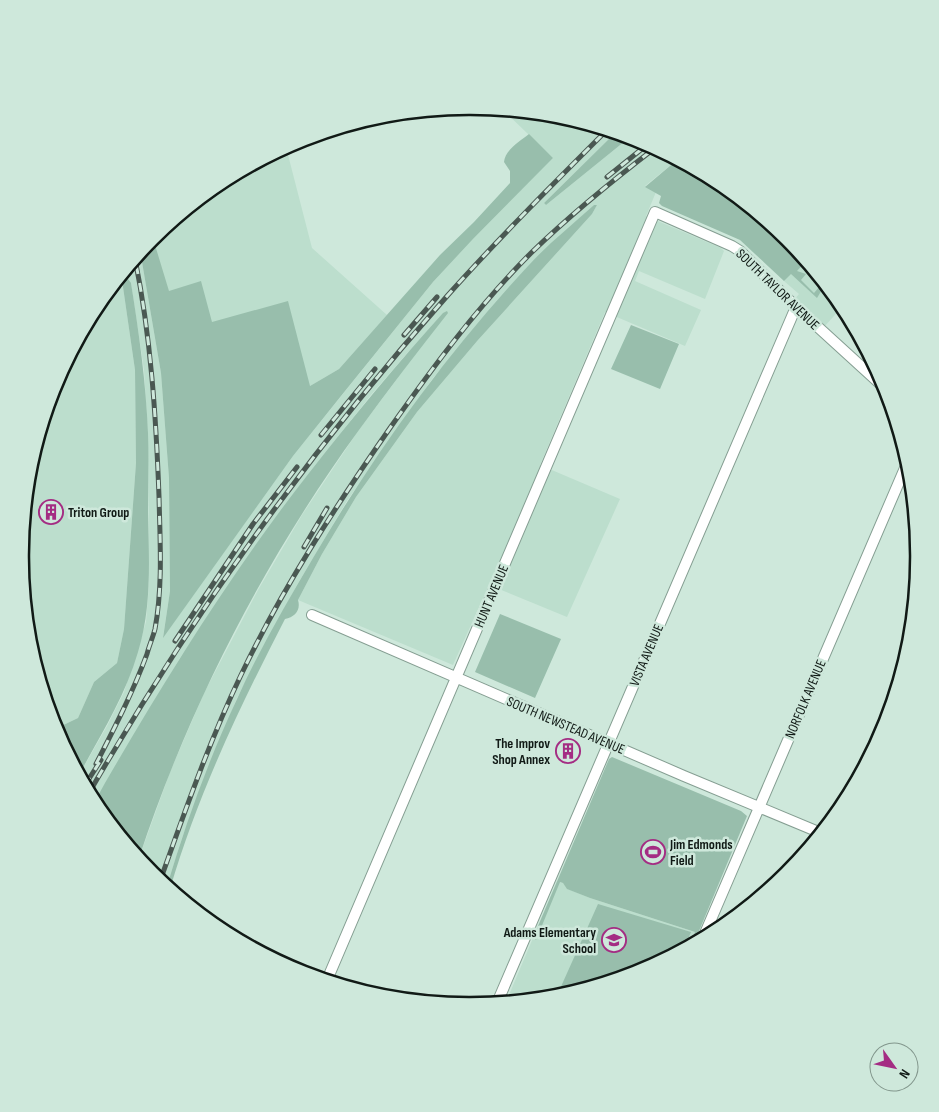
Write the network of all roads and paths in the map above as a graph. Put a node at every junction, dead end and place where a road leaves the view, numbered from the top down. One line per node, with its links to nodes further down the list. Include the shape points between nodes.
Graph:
1 (655, 212): 2 (street, SOUTH TAYLOR AVENUE, via 736,248); 6 (street, HUNT AVENUE)
2 (796, 307): 3 (street, SOUTH TAYLOR AVENUE); 7 (street, VISTA AVENUE)
3 (872, 376)
4 (903, 474): 8 (street, NORFOLK AVENUE)
5 (312, 615): 6 (street, SOUTH NEWSTEAD AVENUE)
6 (456, 677): 7 (street, SOUTH NEWSTEAD AVENUE); 11 (street, HUNT AVENUE)
7 (608, 744): 8 (street, SOUTH NEWSTEAD AVENUE); 12 (street, VISTA AVENUE)
8 (759, 808): 9 (street, SOUTH NEWSTEAD AVENUE); 10 (street, NORFOLK AVENUE)
9 (814, 831)
10 (708, 926)
11 (330, 974)
12 (500, 996)

